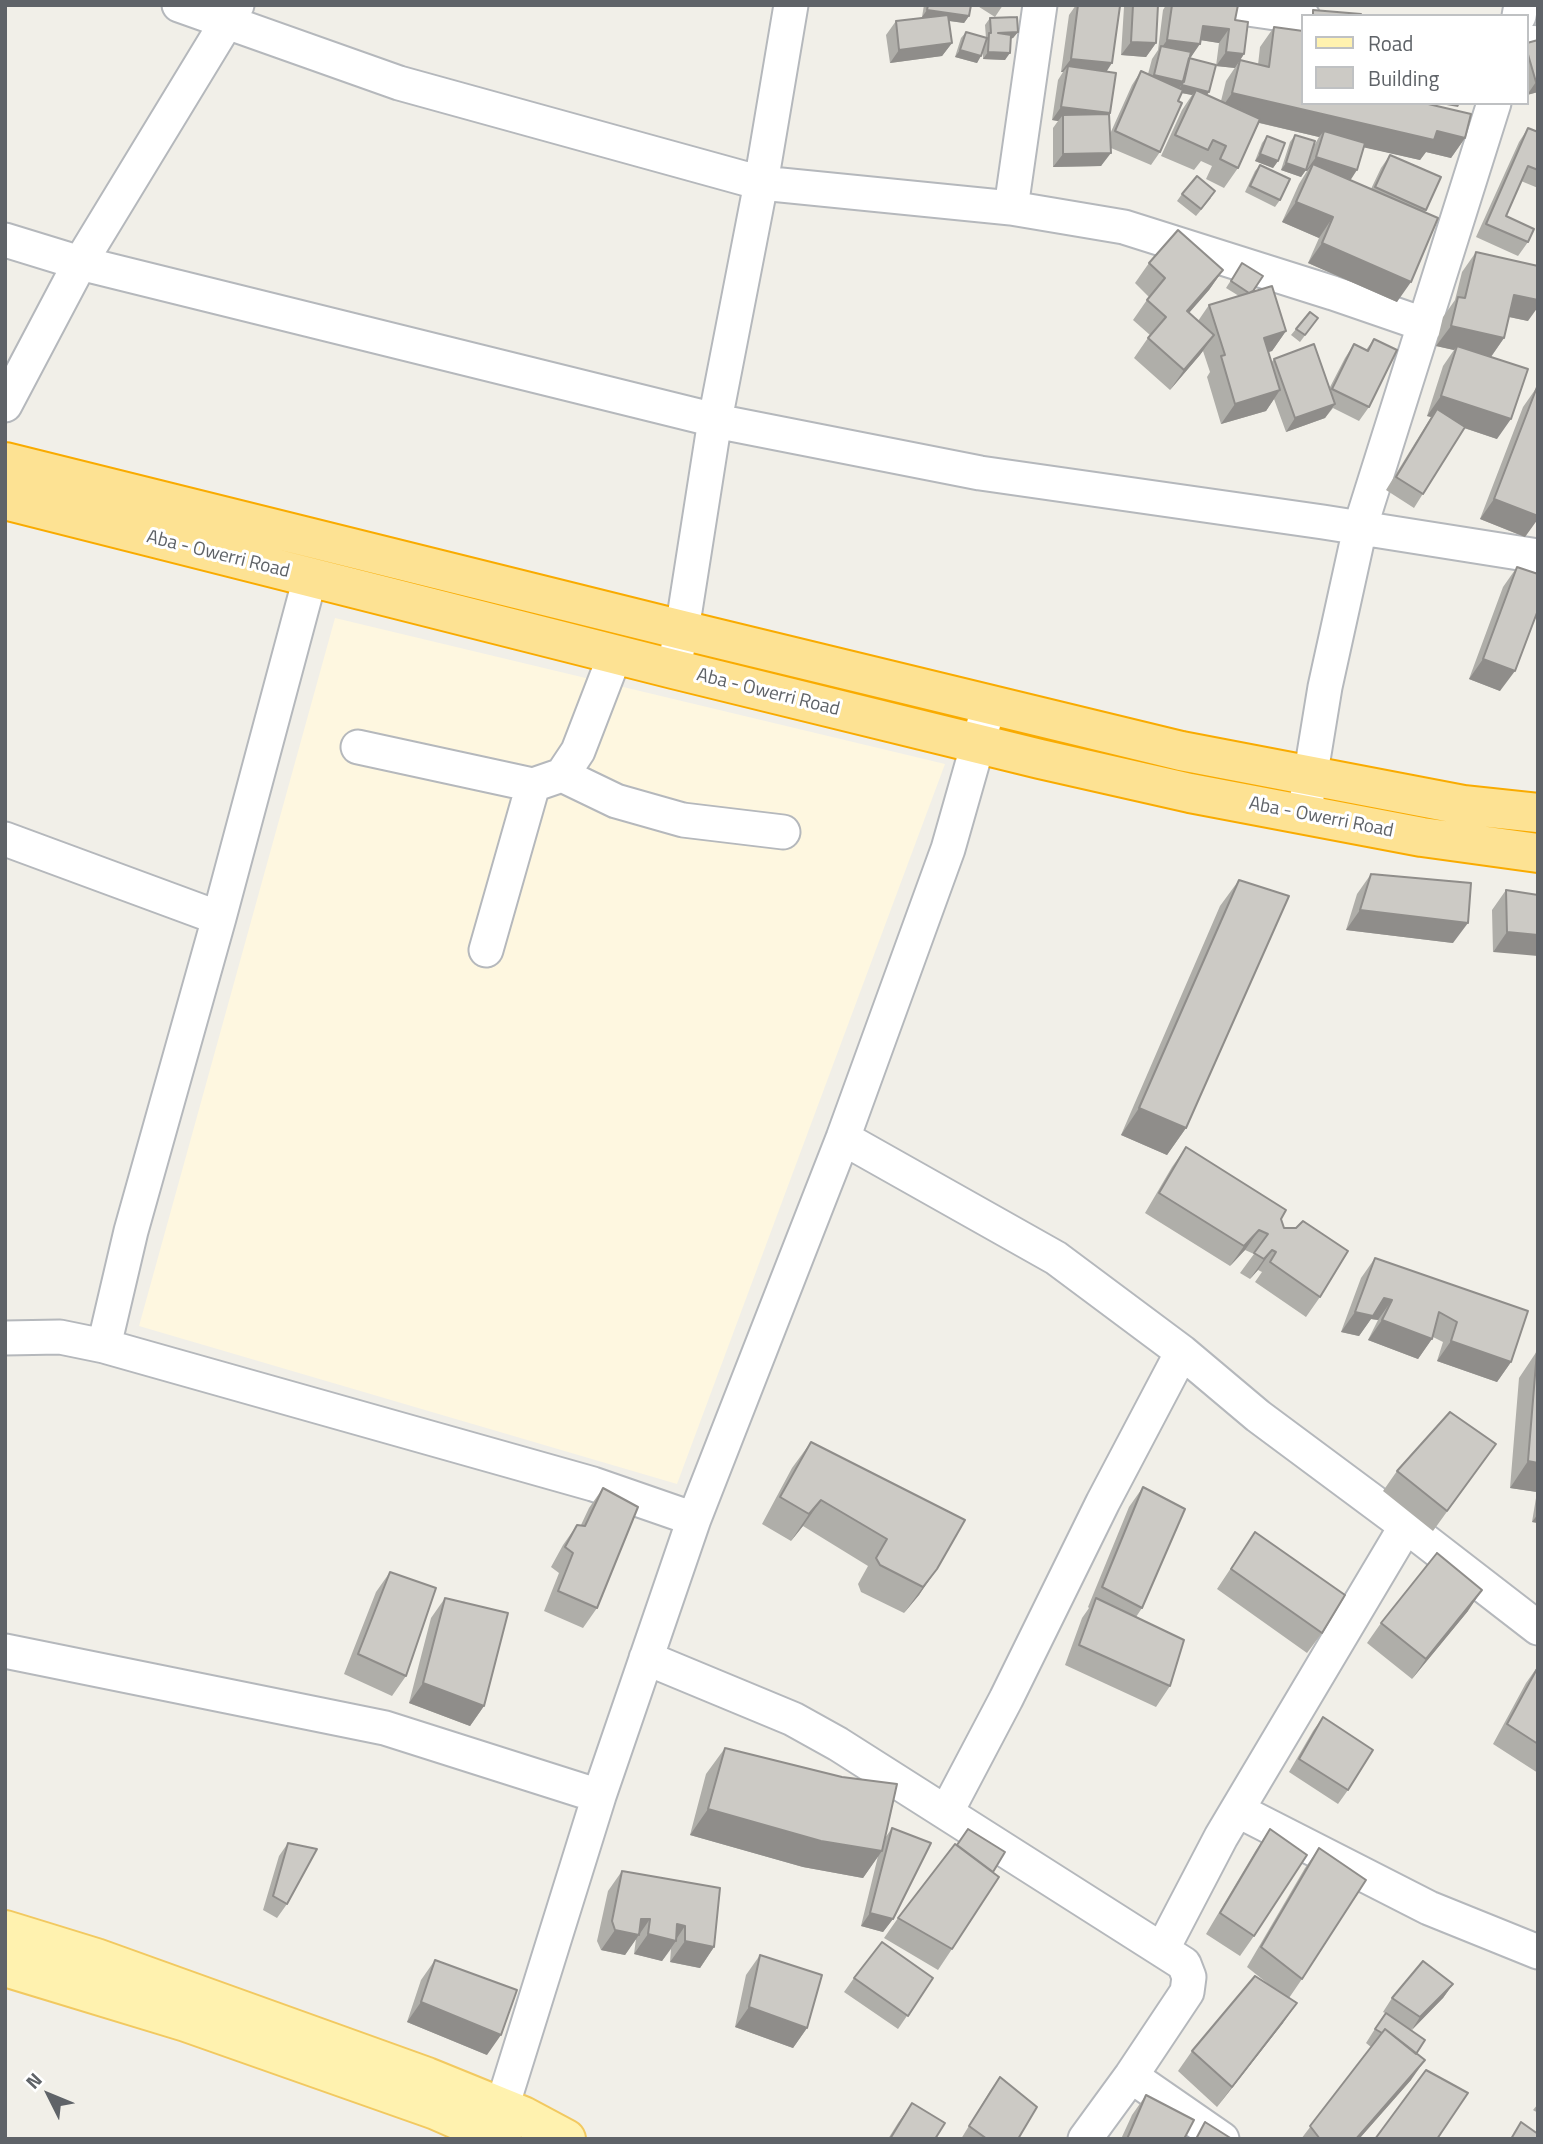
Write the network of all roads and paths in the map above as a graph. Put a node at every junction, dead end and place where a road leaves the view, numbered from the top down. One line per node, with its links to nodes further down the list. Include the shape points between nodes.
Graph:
1 (179, 5): 5 (street)
2 (791, 5): 8 (street)
3 (1040, 5): 9 (street)
4 (1220, 5): 6 (street)
5 (232, 14): 8 (street, via 399,83); 11 (street)
6 (1302, 17)
7 (1493, 105): 12 (street)
8 (761, 183): 9 (street); 14 (street)
9 (1011, 208): 12 (street, via 1124,227)
10 (5, 240): 11 (street)
11 (79, 263): 13 (street); 14 (street)
12 (1426, 325): 17 (street)
13 (5, 405)
14 (715, 420): 17 (street, via 980,474); 20 (street)
15 (5, 462): 20 (highway, Aba - Owerri Road)
16 (5, 500): 19 (highway, Aba - Owerri Road)
17 (1360, 528): 18 (street); 26 (street, via 1325,687)
18 (1538, 556)
19 (310, 578): 21 (highway, Aba - Owerri Road); 33 (street)
20 (682, 630): 22 (street); 23 (highway, Aba - Owerri Road)
21 (615, 655): 22 (highway, Aba - Owerri Road); 27 (street, via 578,751)
22 (673, 669): 24 (highway, Aba - Owerri Road)
23 (989, 705): 24 (street); 26 (highway, Aba - Owerri Road, via 1181,751)
24 (977, 744): 29 (highway, Aba - Owerri Road); 35 (street, via 948,849)
25 (358, 747): 27 (street)
26 (1311, 776): 28 (highway, Aba - Owerri Road, via 1463,805); 29 (street)
27 (547, 780): 30 (street, via 683,820); 34 (street)
28 (1538, 813)
29 (1304, 815): 32 (highway, Aba - Owerri Road)
30 (783, 832)
31 (5, 839): 33 (street)
32 (1538, 853)
33 (219, 918): 37 (street, via 131,1231)
34 (485, 950)
35 (843, 1138): 38 (street, via 1056,1258); 39 (street)
36 (5, 1338): 37 (street, via 60,1337)
37 (104, 1346): 39 (street, via 593,1484)
38 (1182, 1352): 40 (street, via 1258,1416); 46 (street)
39 (694, 1519): 43 (street)
40 (1406, 1526): 41 (street); 45 (street)
41 (1538, 1628)
42 (5, 1651): 44 (street, via 385,1728)
43 (646, 1658): 44 (street); 46 (street, via 793,1719)
44 (599, 1796): 52 (street)
45 (1237, 1810): 48 (street); 49 (street, via 1429,1908)
46 (947, 1811): 48 (street)
47 (5, 1930): 52 (main road, via 427,2077)
48 (1162, 1950): 51 (street, via 1184,1964 1189,1977 1187,1992)
49 (1538, 1952)
50 (5, 1967): 52 (main road, via 186,2022 436,2110)
51 (1131, 2076): 54 (street); 55 (street)
52 (497, 2126): 53 (main road)
53 (566, 2139)
54 (1086, 2139)
55 (1222, 2139)

